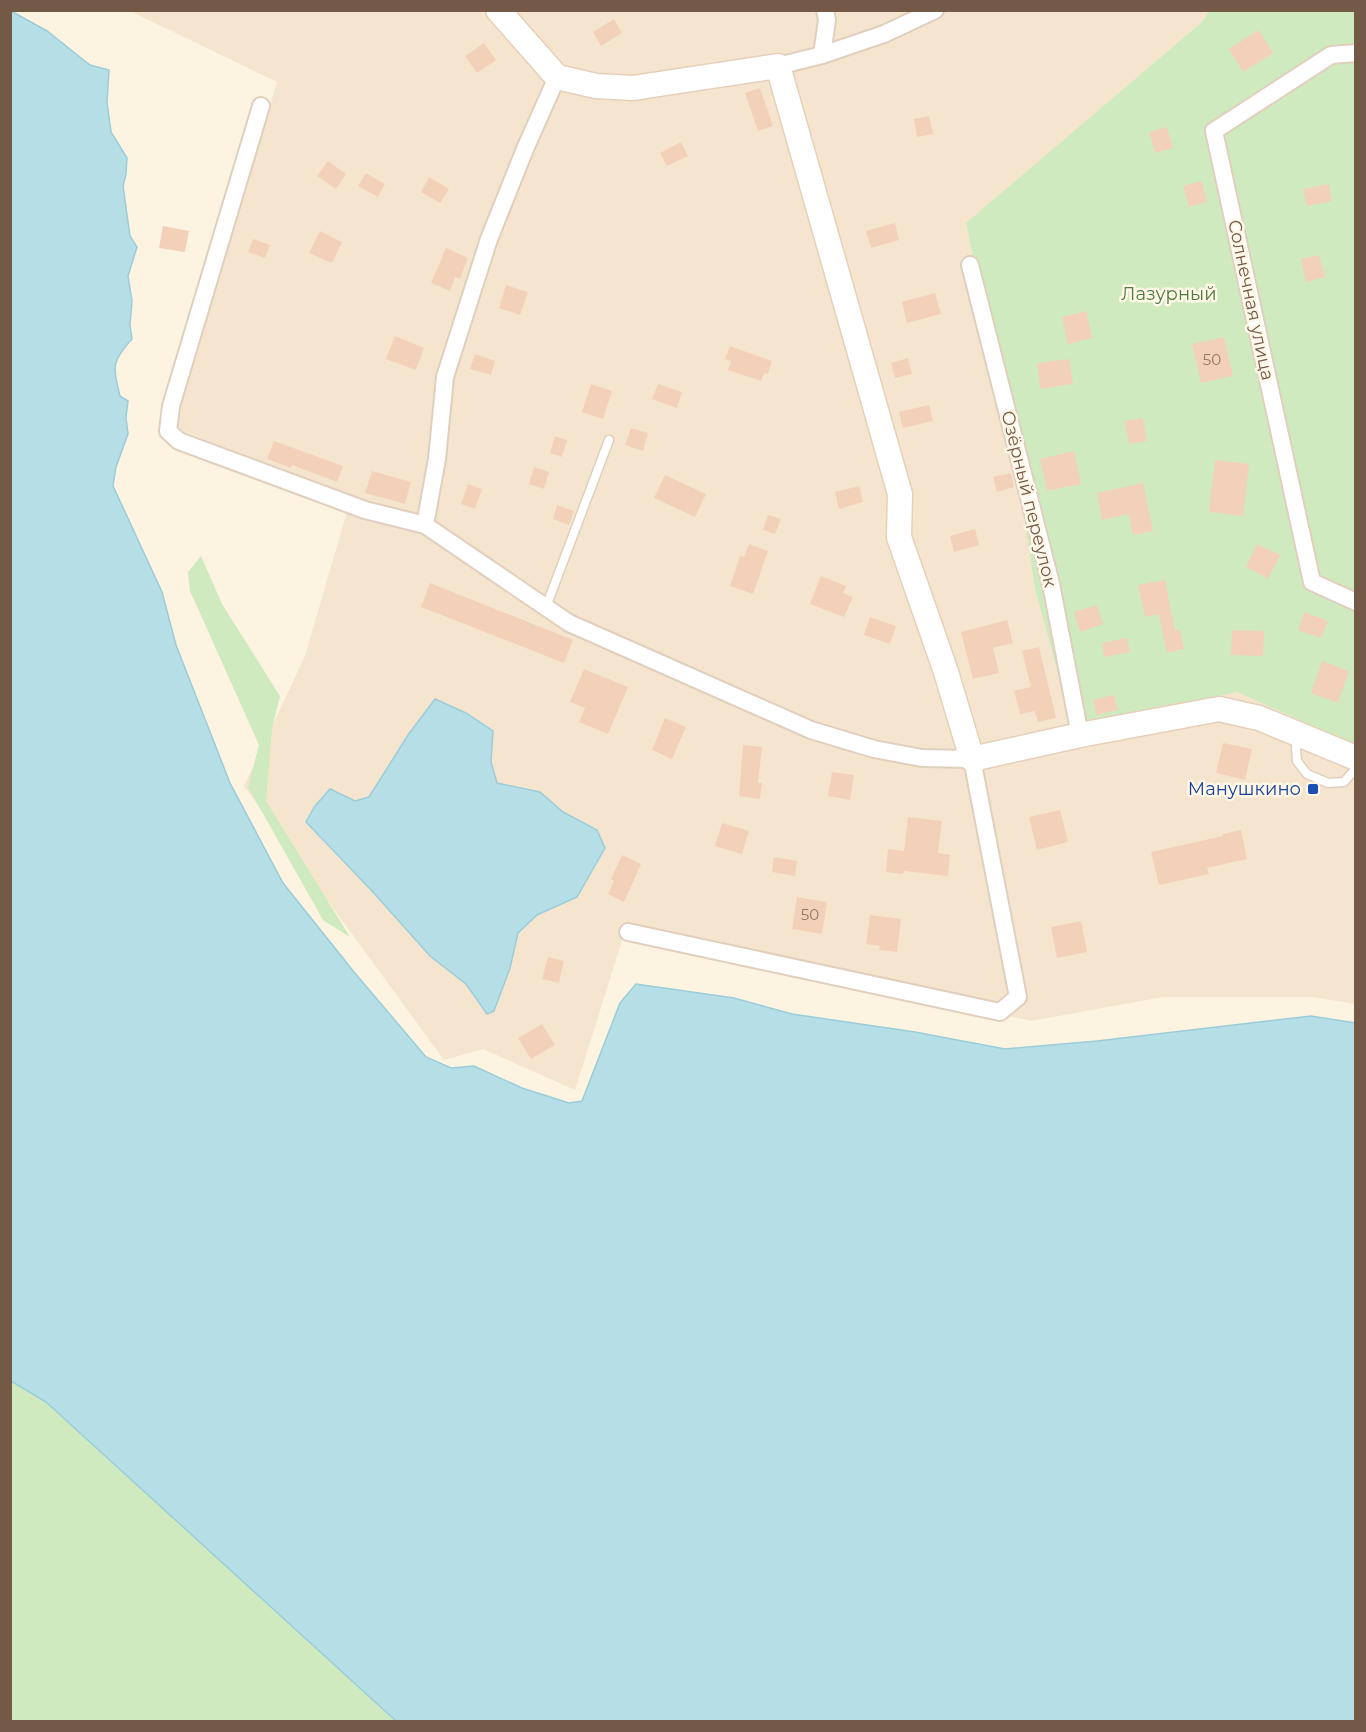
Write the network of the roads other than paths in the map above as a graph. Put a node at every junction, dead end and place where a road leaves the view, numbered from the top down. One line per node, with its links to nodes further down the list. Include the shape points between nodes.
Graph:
1 (498, 10): 7 (street)
2 (825, 10): 5 (street)
3 (935, 10): 5 (street, via 884,34)
4 (1356, 53): 12 (street, Солнечная улица, via 1331,55 1214,131 1312,582)
5 (822, 55): 6 (street)
6 (778, 66): 7 (street, via 633,88 596,86); 17 (street, via 900,494 899,537)
7 (557, 77): 11 (street, via 489,239 445,377 437,459)
8 (261, 106): 11 (street, via 171,405 168,431 179,441 365,510)
9 (970, 265): 15 (street, Озёрный переулок, via 1051,584)
10 (609, 440): 13 (lane)
11 (425, 525): 13 (street)
12 (1356, 602)
13 (546, 607): 17 (street, via 568,623 811,730 874,749 922,758)
14 (1295, 732): 15 (street, via 1219,709); 16 (street); 18 (lane, via 1297,761 1307,774 1328,783 1344,782)
15 (1080, 735): 17 (street)
16 (1356, 758)
17 (972, 759): 19 (street, via 1018,997 1000,1012)
18 (1356, 768)
19 (628, 932)

